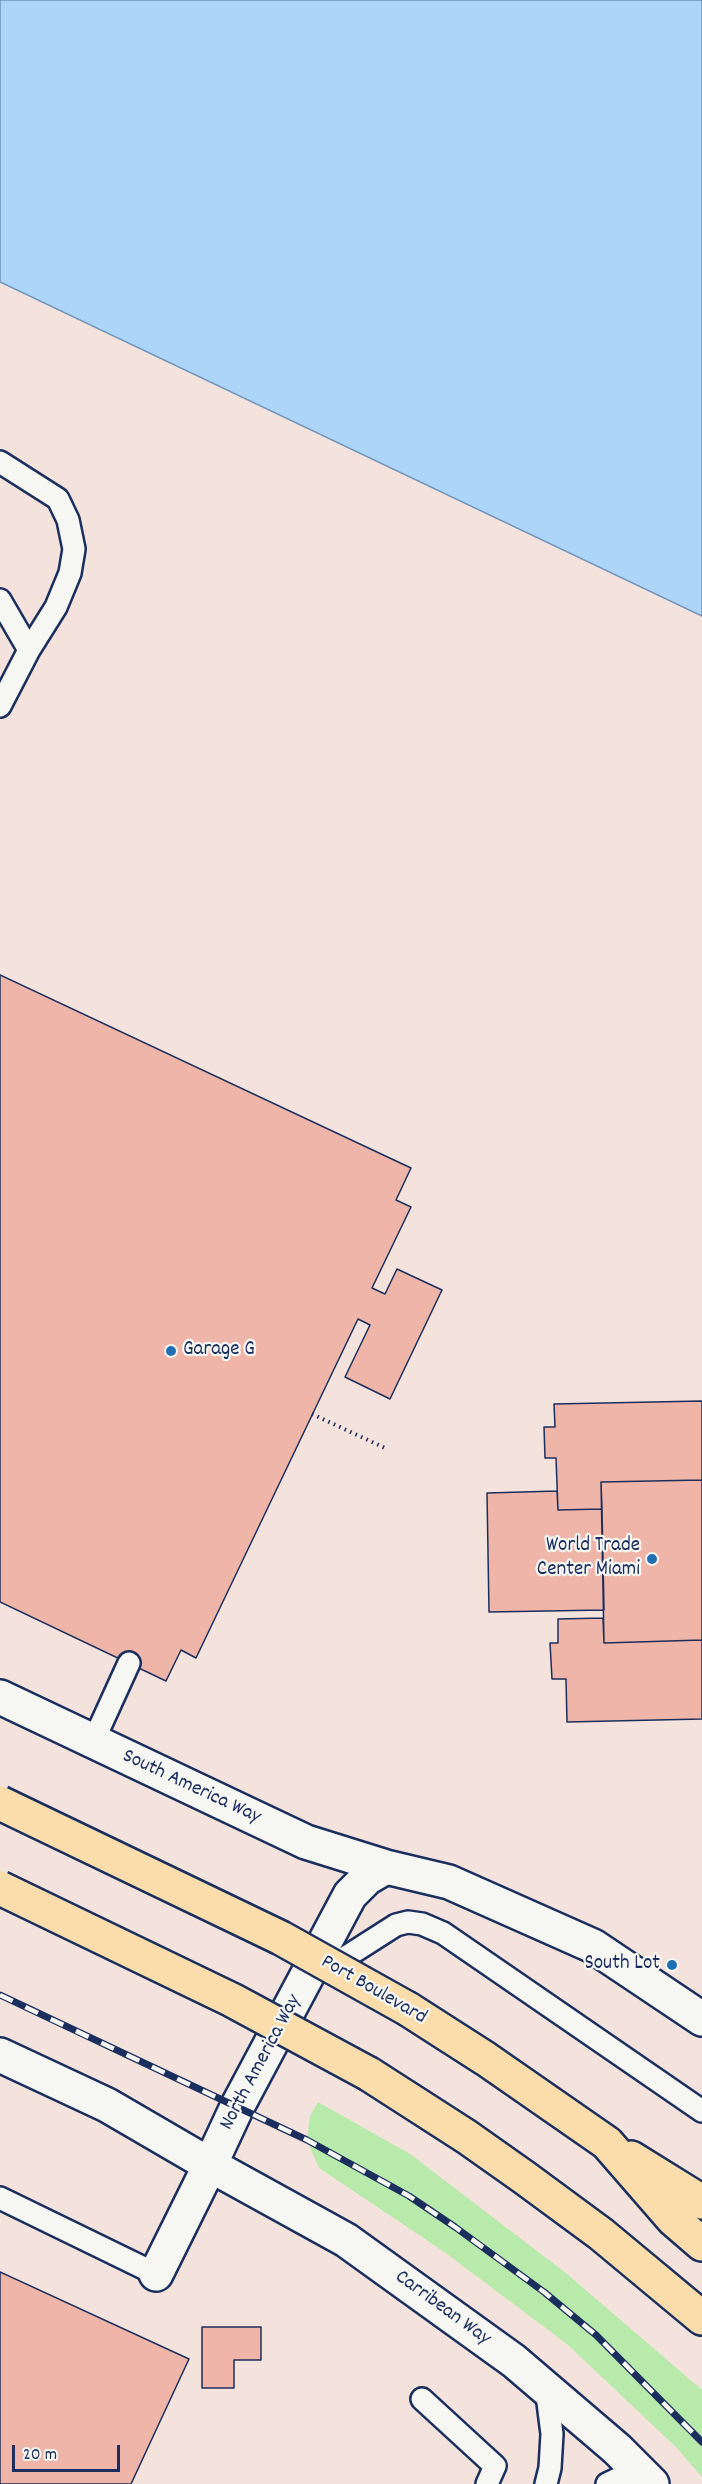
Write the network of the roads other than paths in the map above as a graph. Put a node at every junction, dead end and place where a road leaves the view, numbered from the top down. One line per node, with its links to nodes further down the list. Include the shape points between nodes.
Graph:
1 (0, 462): 3 (lane, via 58,500 68,520 74,549 70,573 56,607)
2 (0, 600): 3 (lane)
3 (29, 650): 4 (lane)
4 (0, 706)
5 (129, 1663): 7 (lane)
6 (0, 1697): 7 (street, South America Way)
7 (93, 1742): 9 (street, South America Way, via 306,1842)
8 (0, 1803): 15 (main road, Port Boulevard, bridge, via 281,1938 408,2009)
9 (386, 1867): 11 (street, North America Way, via 350,1895); 12 (street, South America Way, via 449,1882 593,1946)
10 (0, 1888): 21 (main road, bridge, via 213,1990 369,2074 582,2220)
11 (304, 1984): 14 (lane, via 396,1925 422,1924 443,1933); 16 (street, North America Way)
12 (702, 2019)
13 (0, 2055): 16 (street, Carribean Way, via 107,2105)
14 (702, 2111)
15 (607, 2143): 18 (main road); 19 (main road, Port Boulevard, via 673,2219)
16 (210, 2165): 20 (street, North America Way); 22 (street, Carribean Way, via 346,2240)
17 (0, 2198): 20 (lane)
18 (702, 2202)
19 (702, 2244)
20 (156, 2274)
21 (702, 2318)
22 (546, 2387): 24 (street, Carribean Way); 26 (lane, via 552,2434)
23 (422, 2399): 25 (lane, via 495,2466)
24 (645, 2477): 27 (lane)
25 (487, 2484)
26 (546, 2484)
27 (607, 2484)

